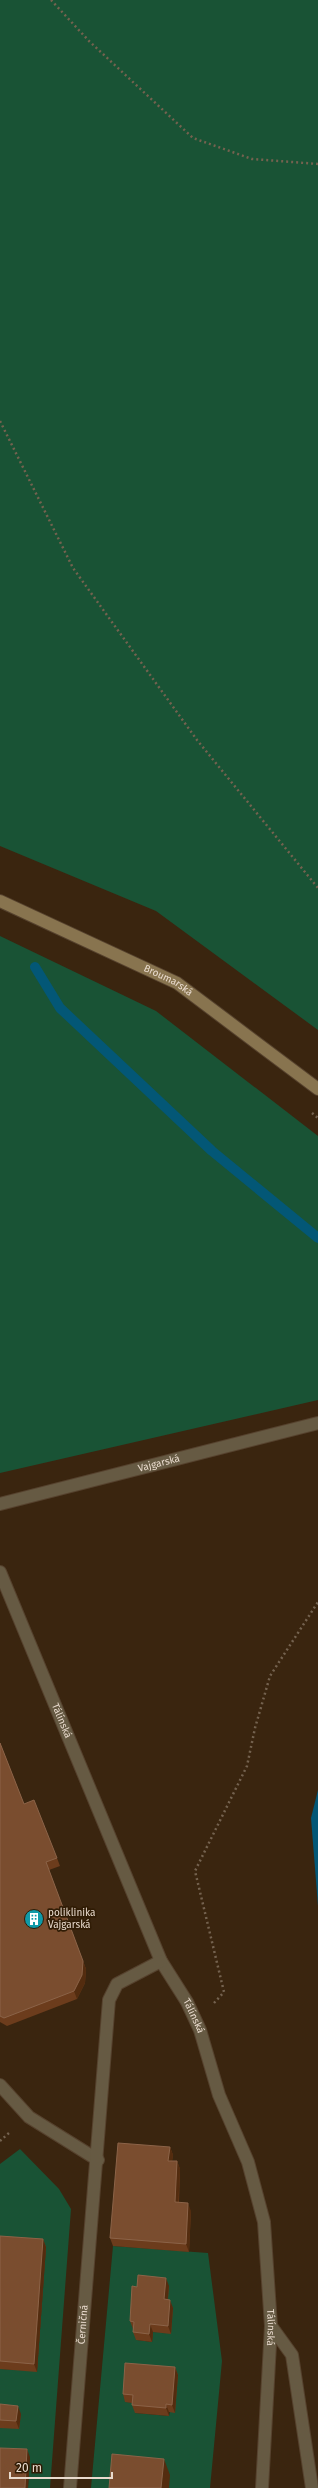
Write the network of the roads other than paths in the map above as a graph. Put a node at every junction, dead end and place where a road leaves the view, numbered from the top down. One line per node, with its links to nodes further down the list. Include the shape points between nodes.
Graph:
1 (0, 901): 2 (street, Broumarská, via 177,983)
2 (318, 1089)
3 (318, 1422): 4 (street, Vajgarská)
4 (0, 1504)
5 (0, 1572): 6 (street, Tálínská)
6 (161, 1961): 8 (street, Černičná, via 116,1984 109,2000); 9 (street, Tálínská, via 187,2002 200,2030 219,2094 248,2162 264,2222)
7 (0, 2085): 8 (street, via 29,2117)
8 (98, 2160): 10 (street, Černičná)
9 (271, 2326): 11 (street, Tálínská); 12 (street, via 292,2355)
10 (70, 2488)
11 (262, 2488)
12 (312, 2488)

